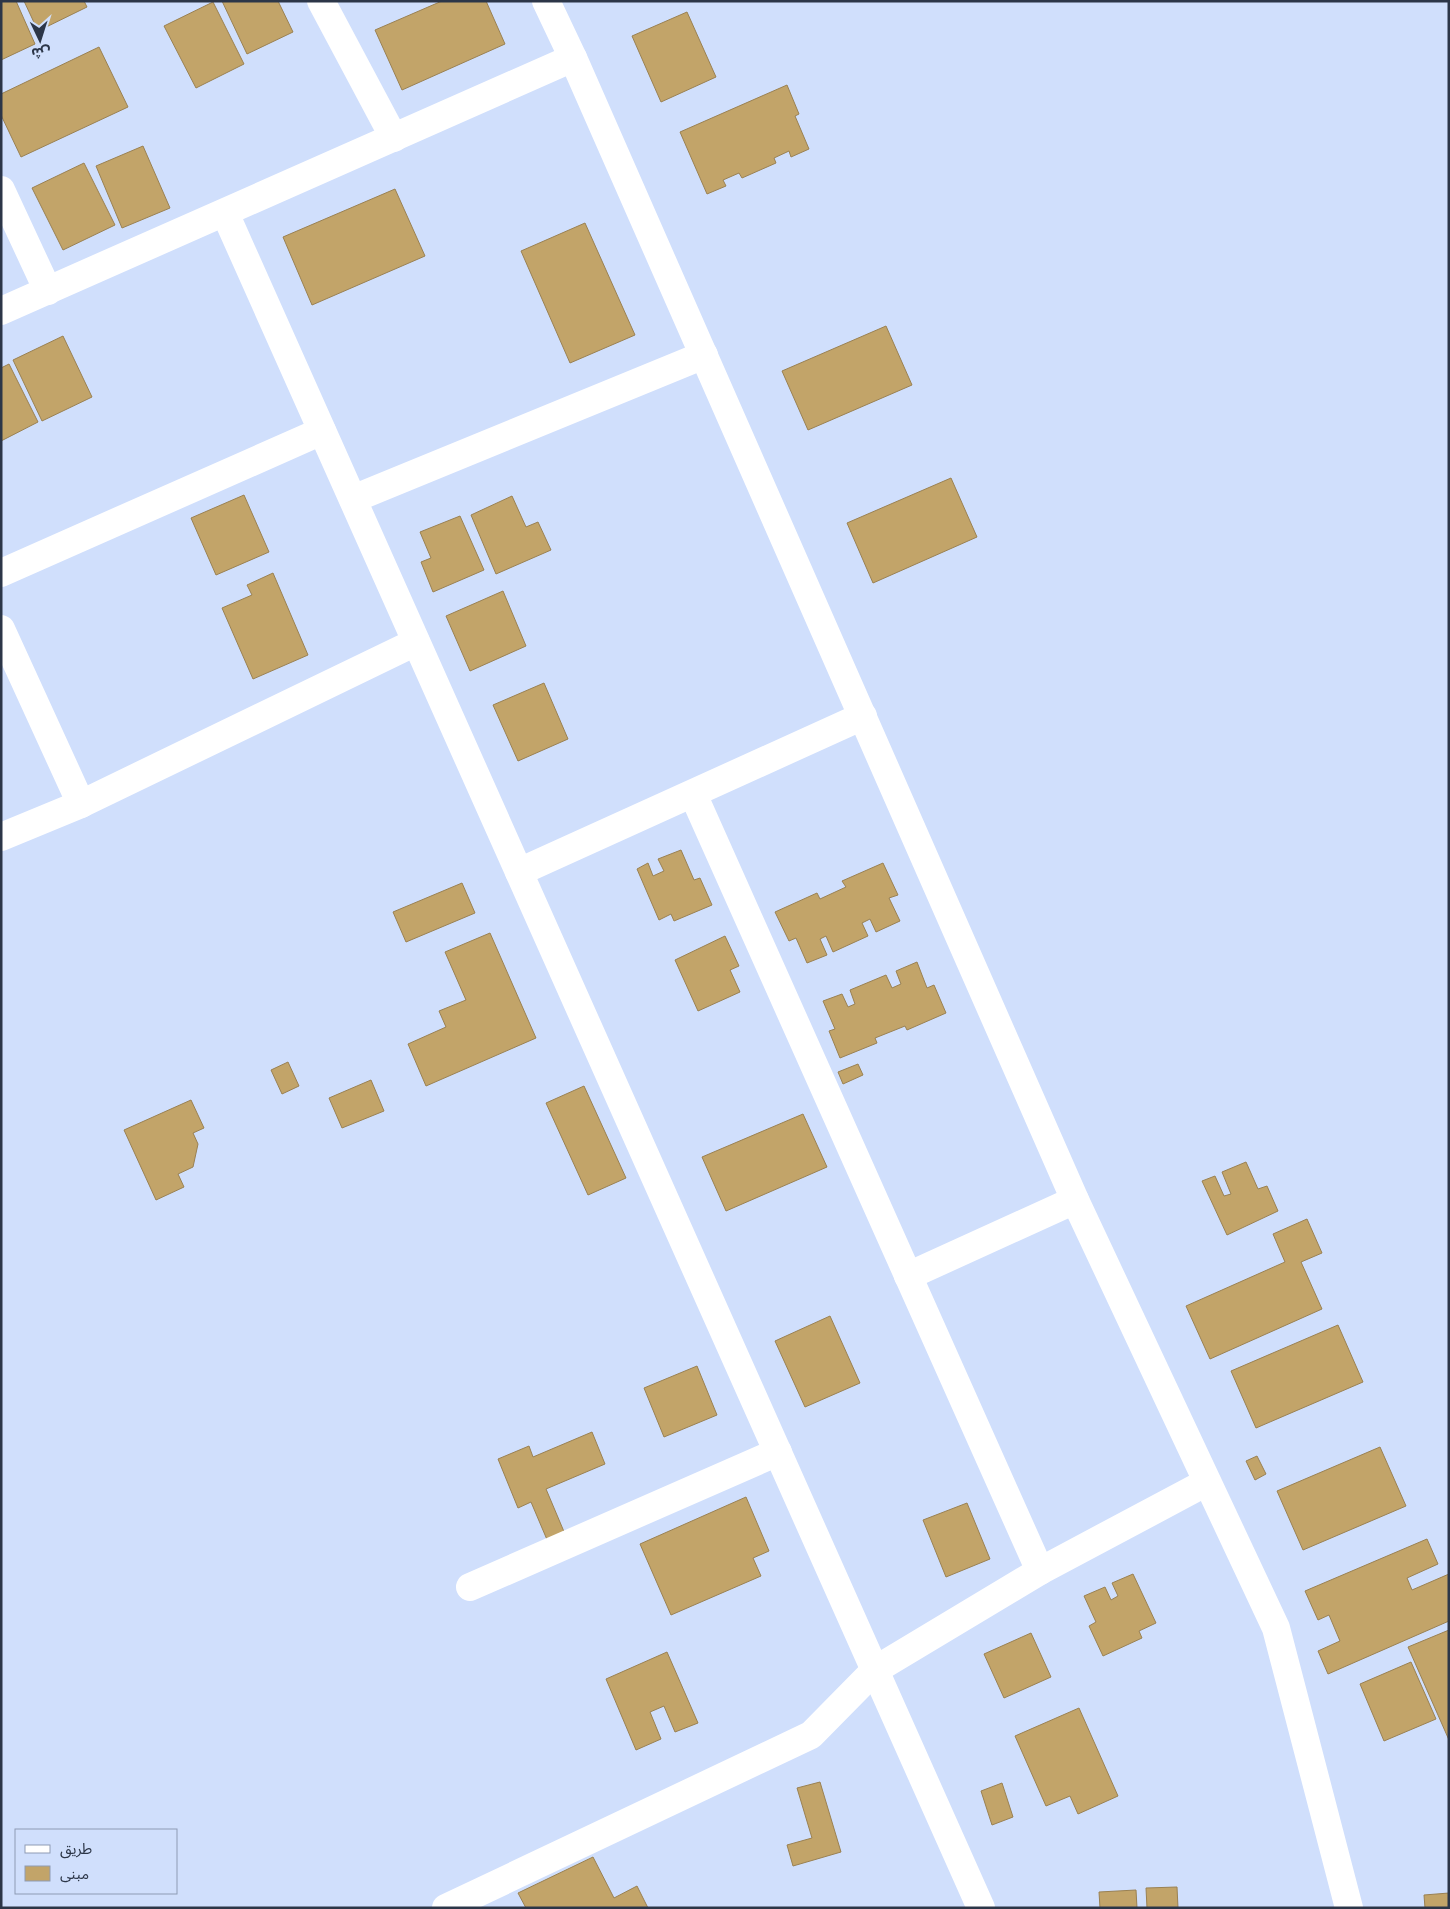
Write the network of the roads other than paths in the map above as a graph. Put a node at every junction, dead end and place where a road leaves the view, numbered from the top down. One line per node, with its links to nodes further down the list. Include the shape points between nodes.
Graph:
1 (321, 1): 4 (street)
2 (546, 1): 3 (street)
3 (573, 58): 4 (street); 9 (street)
4 (394, 138): 6 (street)
5 (1, 190): 7 (street)
6 (225, 213): 7 (street); 10 (street)
7 (48, 291): 8 (street)
8 (1, 311)
9 (704, 355): 11 (street); 15 (street)
10 (322, 431): 11 (street); 12 (street)
11 (353, 499): 14 (street)
12 (1, 573)
13 (1, 629): 17 (street)
14 (416, 642): 17 (street); 19 (street)
15 (862, 716): 16 (street); 20 (street)
16 (693, 794): 19 (street); 21 (street)
17 (81, 804): 18 (street)
18 (1, 837)
19 (519, 872): 22 (street)
20 (1075, 1200): 21 (street); 23 (street)
21 (908, 1276): 24 (street)
22 (778, 1452): 25 (street); 26 (street)
23 (1207, 1482): 24 (street); 29 (street, via 1276,1628)
24 (1040, 1572): 26 (street)
25 (470, 1587)
26 (875, 1670): 27 (street, via 811,1735); 28 (street)
27 (446, 1908)
28 (981, 1908)
29 (1350, 1908)

